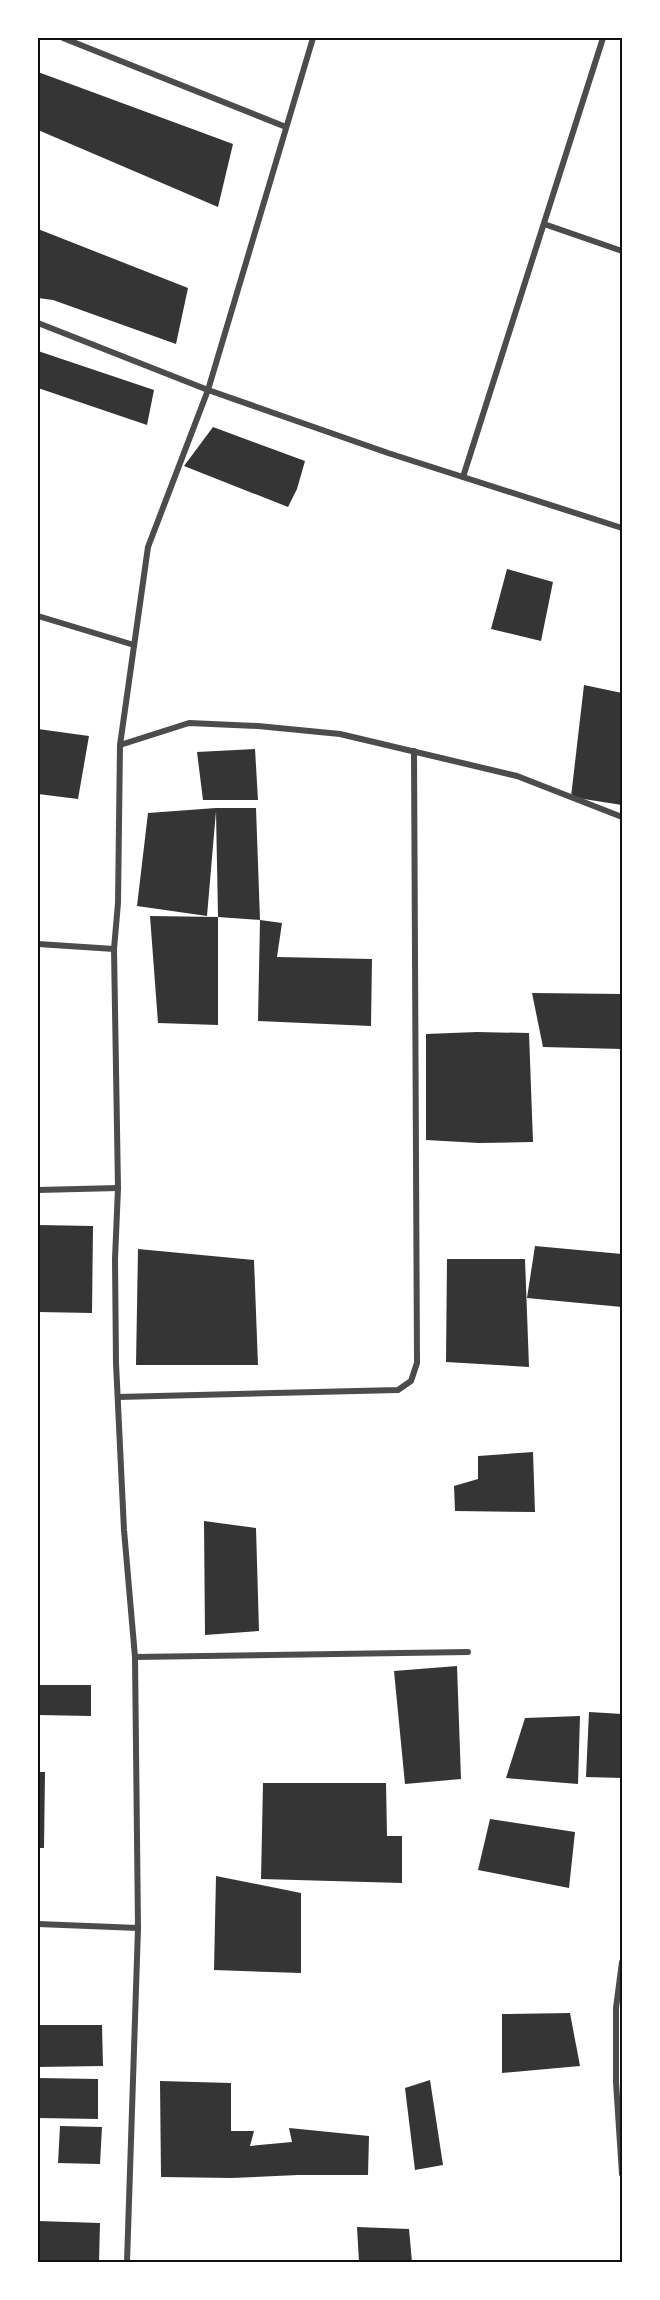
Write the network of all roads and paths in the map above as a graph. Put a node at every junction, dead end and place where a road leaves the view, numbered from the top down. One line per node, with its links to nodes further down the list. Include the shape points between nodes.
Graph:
1 (63, 38): 4 (street)
2 (313, 38): 4 (street)
3 (603, 38): 5 (street)
4 (286, 127): 8 (street)
5 (544, 224): 6 (street); 9 (street)
6 (622, 251)
7 (38, 323): 8 (street)
8 (208, 390): 9 (street); 12 (street, via 148,547)
9 (463, 477): 10 (street)
10 (622, 528)
11 (38, 616): 12 (street)
12 (134, 645): 13 (street)
13 (120, 745): 14 (street, via 189,723 340,734); 17 (street)
14 (414, 752): 15 (street, via 517,776); 20 (street, via 417,1363 411,1381 398,1390)
15 (622, 817)
16 (38, 944): 17 (street)
17 (114, 949): 18 (street)
18 (118, 1188): 19 (street); 20 (street)
19 (38, 1190)
20 (118, 1397): 22 (street)
21 (468, 1652): 22 (street)
22 (135, 1657): 24 (street)
23 (38, 1924): 24 (street)
24 (138, 1928): 27 (street)
25 (622, 1962): 26 (street, via 616,2008)
26 (622, 2174)
27 (127, 2262)

